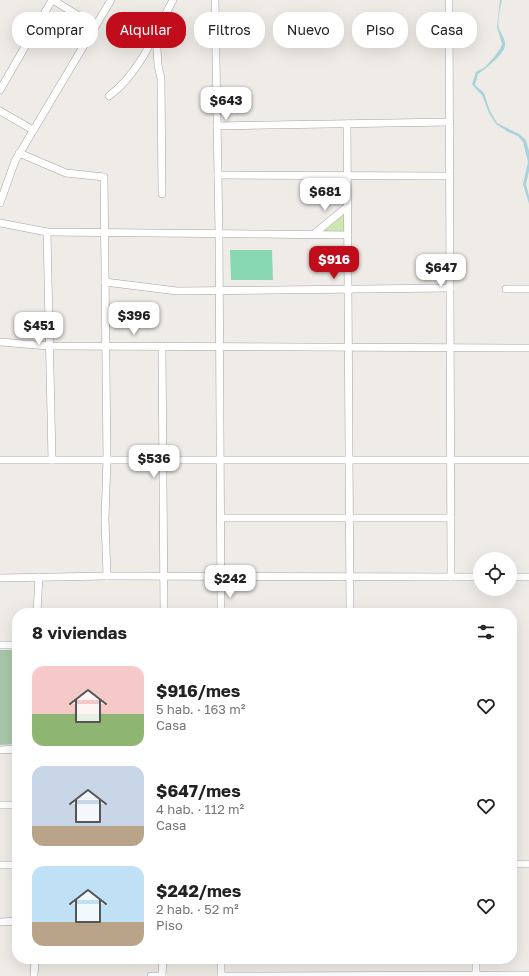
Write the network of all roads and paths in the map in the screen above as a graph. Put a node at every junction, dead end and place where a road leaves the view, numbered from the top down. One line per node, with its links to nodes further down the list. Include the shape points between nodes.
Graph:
1 (52, 0): 6 (street); 12 (street)
2 (111, 0): 8 (street)
3 (173, 0): 7 (street)
4 (215, 0): 17 (street)
5 (449, 0): 15 (street)
6 (72, 12)
7 (167, 12)
8 (98, 21)
9 (82, 48): 18 (street)
10 (148, 48): 13 (street, via 129,78 120,89)
11 (157, 48): 23 (street, via 161,79)
12 (0, 90)
13 (109, 96)
14 (0, 111): 18 (street)
15 (450, 122): 16 (street); 22 (street)
16 (347, 124): 17 (street); 21 (street)
17 (217, 126): 20 (street)
18 (33, 130): 19 (street)
19 (19, 153): 24 (street); 28 (street, via 66,173 104,177)
20 (218, 175): 21 (street); 29 (street)
21 (348, 176): 22 (street); 25 (street)
22 (450, 176): 33 (street)
23 (162, 194)
24 (0, 202)
25 (348, 206): 30 (street); 31 (street)
26 (0, 223): 27 (street)
27 (46, 232): 28 (street); 39 (street)
28 (105, 232): 29 (street); 32 (street)
29 (219, 234): 30 (street); 36 (street)
30 (314, 234): 31 (street)
31 (348, 235): 37 (street)
32 (105, 282): 36 (street, via 177,291); 40 (street)
33 (450, 288): 37 (street); 44 (street)
34 (506, 289): 35 (street)
35 (529, 289)
36 (219, 290): 37 (street); 42 (street)
37 (349, 290): 43 (street)
38 (0, 342): 39 (street)
39 (49, 346): 40 (street); 47 (street)
40 (106, 346): 41 (street); 48 (street)
41 (162, 346): 42 (street); 49 (street)
42 (219, 346): 43 (street); 50 (street)
43 (349, 347): 44 (street); 51 (street)
44 (450, 348): 45 (street); 52 (street)
45 (529, 348)
46 (0, 460): 47 (street)
47 (52, 460): 48 (street)
48 (108, 460): 49 (street); 57 (street, via 105,519)
49 (163, 460): 50 (street); 61 (street)
50 (220, 460): 51 (street); 54 (street)
51 (349, 460): 52 (street); 55 (street)
52 (451, 460): 53 (street); 56 (street)
53 (529, 460)
54 (220, 518): 55 (street); 58 (street)
55 (350, 518): 56 (street); 59 (street)
56 (451, 518): 62 (street)
57 (107, 576): 60 (street); 61 (street)
58 (221, 576): 59 (street); 61 (street); 69 (street)
59 (350, 576): 62 (street); 70 (street)
60 (39, 577): 66 (street); 67 (street)
61 (164, 577): 68 (street)
62 (451, 577): 63 (street)
63 (473, 577)
64 (517, 577): 65 (street)
65 (529, 577)
66 (0, 578)
67 (37, 608)
68 (164, 608)
69 (221, 608)
70 (350, 608)
71 (0, 645): 72 (street)
72 (12, 645)
73 (12, 749): 74 (street)
74 (0, 750)
75 (0, 805): 76 (street)
76 (12, 805)
77 (517, 864): 78 (street)
78 (529, 864)
79 (0, 865): 80 (street)
80 (12, 865)
81 (12, 921): 82 (street)
82 (0, 922)
83 (35, 964): 88 (street)
84 (163, 964): 90 (street)
85 (221, 964): 91 (street, via 221,976)
86 (476, 964): 91 (street)
87 (529, 975): 91 (street)
88 (34, 976)
89 (151, 976): 90 (street)
90 (162, 976)
91 (476, 976)

